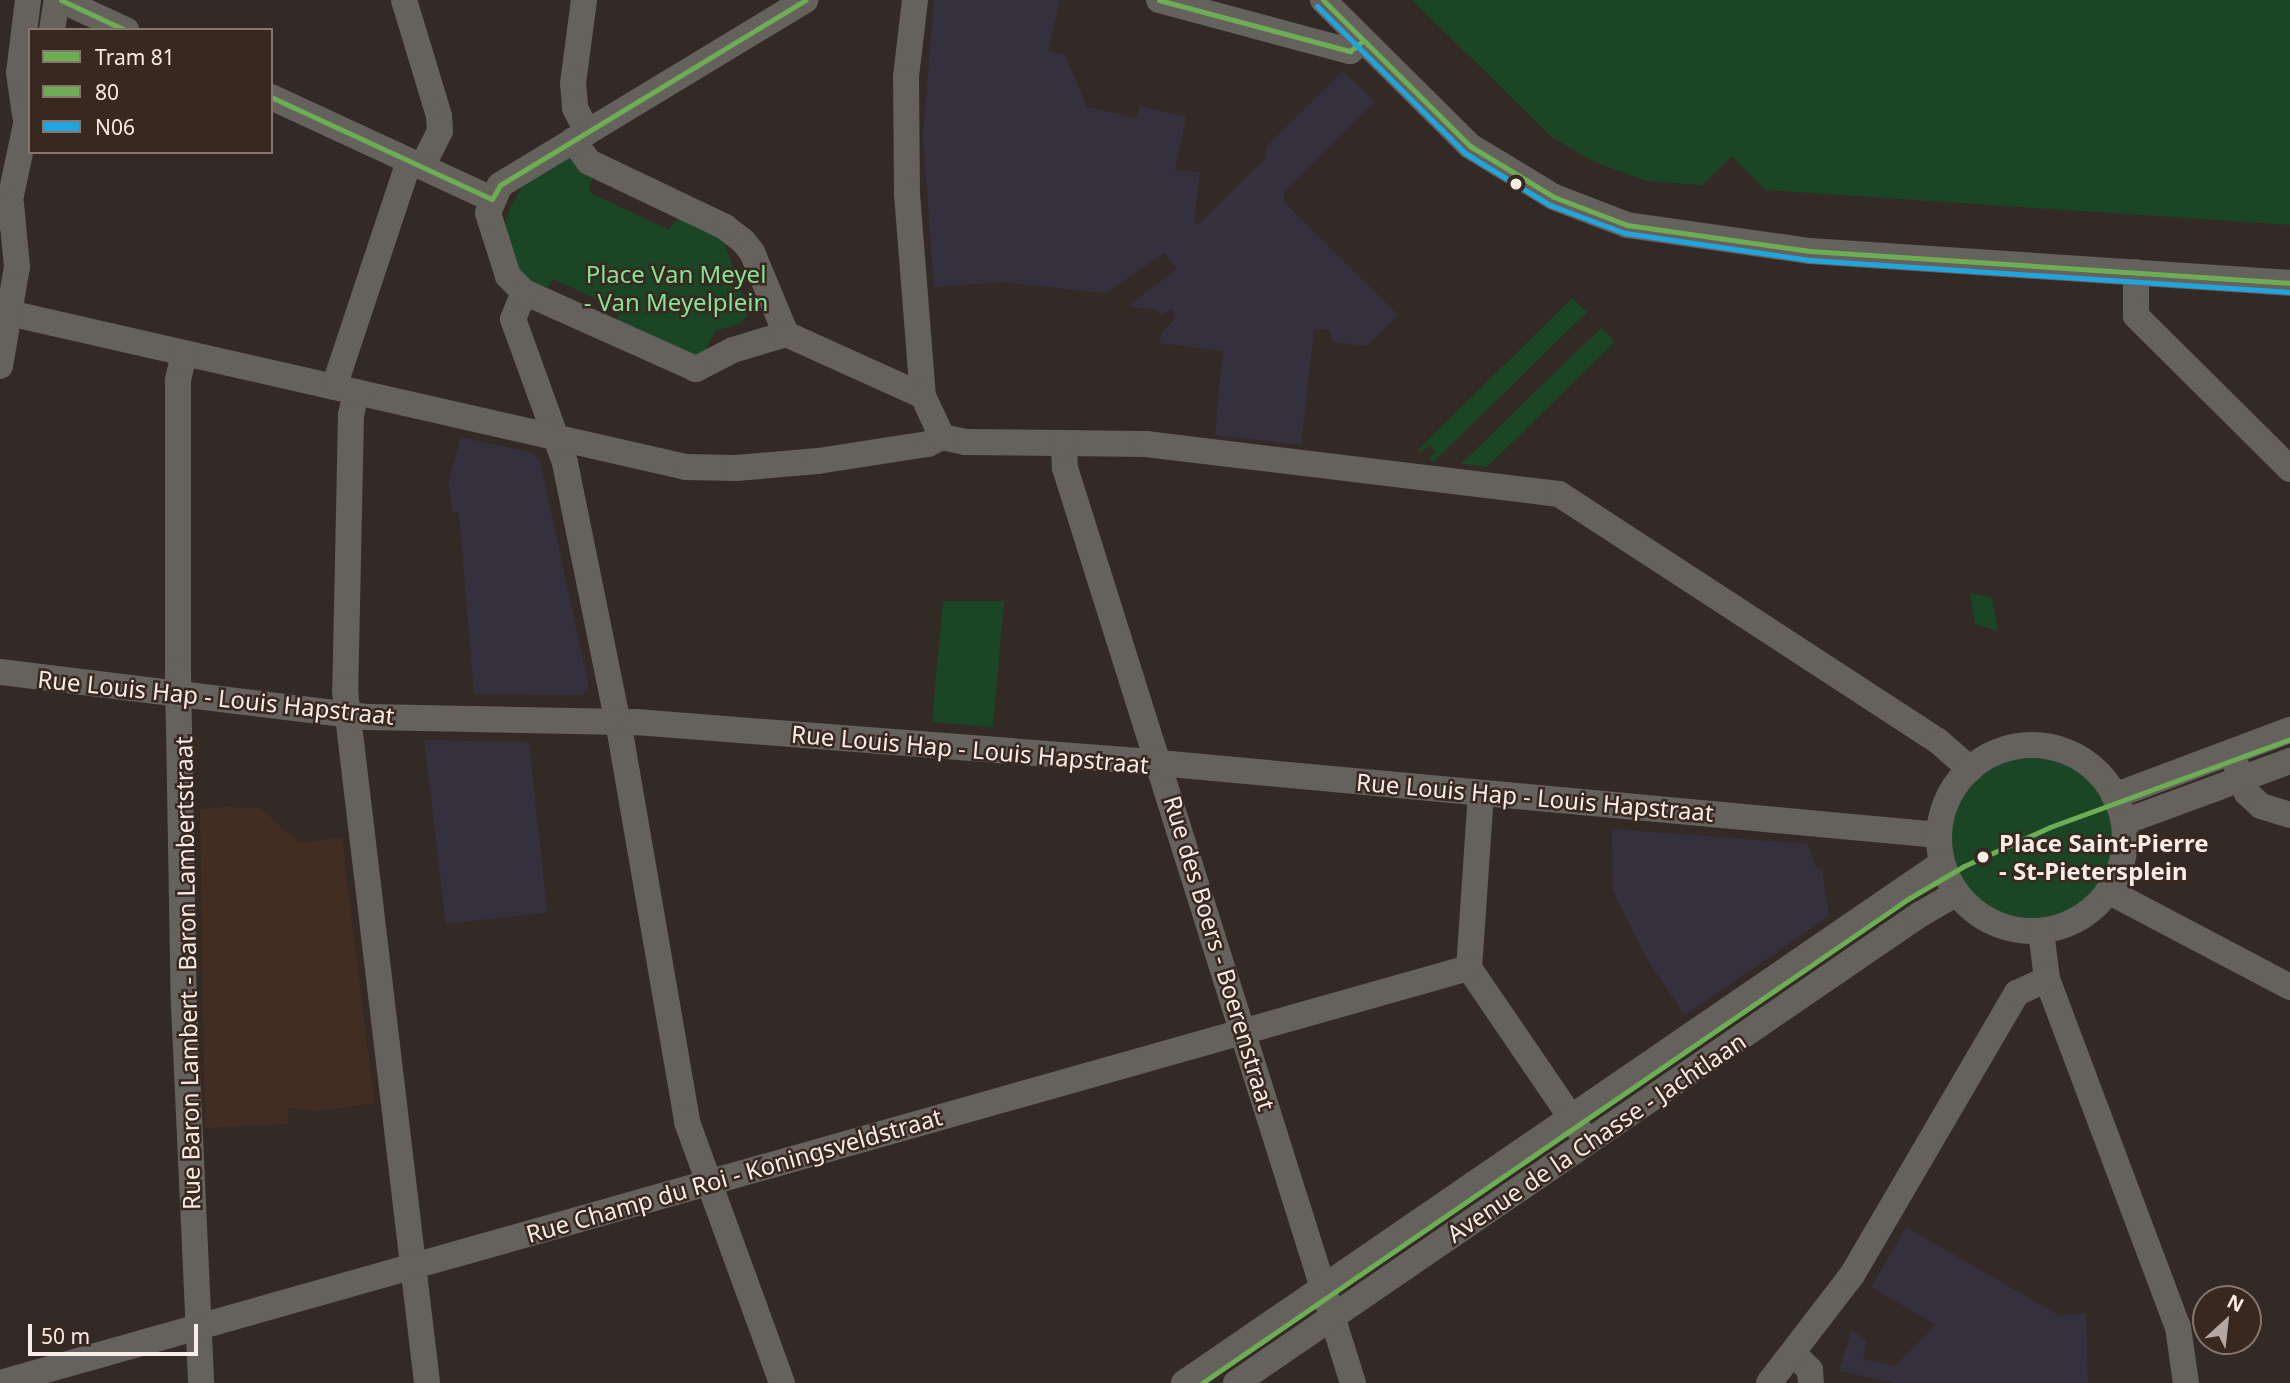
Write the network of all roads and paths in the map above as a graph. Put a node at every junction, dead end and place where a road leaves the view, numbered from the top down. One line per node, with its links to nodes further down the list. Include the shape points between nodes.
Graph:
1 (28, 0): 13 (street, via 19,73)
2 (59, 0): 9 (street); 10 (street)
3 (404, 0): 15 (street, via 439,116 440,131)
4 (584, 0): 14 (street, via 573,83)
5 (805, 0): 14 (street)
6 (915, 0): 27 (street, via 906,77 907,194)
7 (1159, 0): 11 (street, via 1350,51)
8 (1323, 0): 11 (street)
9 (52, 28)
10 (122, 28)
11 (1363, 41): 19 (street, via 1470,146 1505,170 1604,217 1719,242)
12 (273, 98): 15 (street)
13 (27, 110): 17 (street)
14 (580, 136): 16 (street, via 500,186); 23 (street, via 589,162 743,241 752,252)
15 (416, 164): 16 (street); 26 (street)
16 (492, 199): 21 (street, via 488,213 500,258 508,276)
17 (11, 204): 18 (street); 22 (street, via 17,267)
18 (0, 234)
19 (2136, 272): 20 (street); 31 (street, via 2136,316)
20 (2290, 283)
21 (524, 292): 23 (street, via 696,369 733,350); 29 (street, via 513,319)
22 (5, 313): 24 (street); 25 (street)
23 (786, 334): 27 (street)
24 (184, 354): 26 (street); 33 (street, Rue Baron Lambert - Baron Lambertstraat, via 178,381)
25 (0, 366)
26 (345, 390): 29 (street); 34 (street, via 351,415)
27 (923, 396): 28 (street)
28 (942, 437): 29 (street, via 928,444 818,461 736,468 686,467); 30 (street, via 965,442)
29 (554, 438): 35 (street, via 565,463)
30 (1064, 443): 39 (street, Rue des Boers - Boerenstraat, via 1065,468); 40 (street, via 1146,444 1559,494 1938,741)
31 (2290, 469)
32 (0, 673): 33 (street, Rue Louis Hap - Louis Hapstraat)
33 (180, 695): 34 (street, Rue Louis Hap - Louis Hapstraat); 61 (street, Rue Baron Lambert - Baron Lambertstraat, via 184,1005)
34 (348, 715): 35 (street, Rue Louis Hap - Louis Hapstraat); 58 (street)
35 (617, 721): 39 (street, Rue Louis Hap - Louis Hapstraat); 57 (street, via 687,1122)
36 (2290, 730): 37 (street)
37 (2231, 752): 41 (street); 43 (street)
38 (2290, 761): 41 (street)
39 (1160, 764): 42 (street, Rue Louis Hap - Louis Hapstraat); 54 (street, Rue des Boers - Boerenstraat)
40 (1970, 769): 43 (street, via 2012,748 2054,749 2092,768); 46 (street, via 1948,799)
41 (2241, 778): 44 (street, via 2246,793 2261,806); 45 (street)
42 (1481, 793): 46 (street, Rue Louis Hap - Louis Hapstraat); 51 (street)
43 (2114, 796): 45 (street)
44 (2290, 815)
45 (2124, 822): 48 (street, via 2123,857)
46 (1939, 835): 47 (street)
47 (1942, 863): 49 (street); 55 (street, Avenue de la Chasse - Jachtlaan)
48 (2108, 891): 50 (street, via 2079,918); 53 (street)
49 (1957, 893): 50 (street, via 1974,911 1999,925); 56 (street, Avenue de la Chasse - Jachtlaan)
50 (2041, 931): 52 (street)
51 (1469, 968): 54 (street, Rue Champ du Roi - Koningsveldstraat); 55 (street)
52 (2046, 979): 62 (street, via 2017,993 1852,1275); 72 (street, via 2178,1327)
53 (2290, 987)
54 (1246, 1033): 57 (street, Rue Champ du Roi - Koningsveldstraat); 59 (street, Rue des Boers - Boerenstraat)
55 (1570, 1117): 56 (street); 59 (street, Avenue de la Chasse - Jachtlaan)
56 (1588, 1142): 60 (street, Avenue de la Chasse - Jachtlaan)
57 (708, 1181): 58 (street, Rue Champ du Roi - Koningsveldstraat); 66 (street)
58 (414, 1265): 61 (street, Rue Champ du Roi - Koningsveldstraat); 65 (street)
59 (1324, 1287): 60 (street, Rue des Boers - Boerenstraat); 67 (street, Avenue de la Chasse - Jachtlaan)
60 (1333, 1317): 68 (street, Avenue de la Chasse - Jachtlaan); 69 (street, Rue des Boers - Boerenstraat)
61 (197, 1326): 63 (street, Rue Champ du Roi - Koningsveldstraat); 64 (street, Rue Baron Lambert - Baron Lambertstraat)
62 (1793, 1353): 70 (street); 71 (street, via 1810,1370)
63 (0, 1383)
64 (201, 1383)
65 (427, 1383)
66 (782, 1383)
67 (1184, 1383)
68 (1237, 1383)
69 (1353, 1383)
70 (1769, 1383)
71 (1811, 1383)
72 (2186, 1383)

